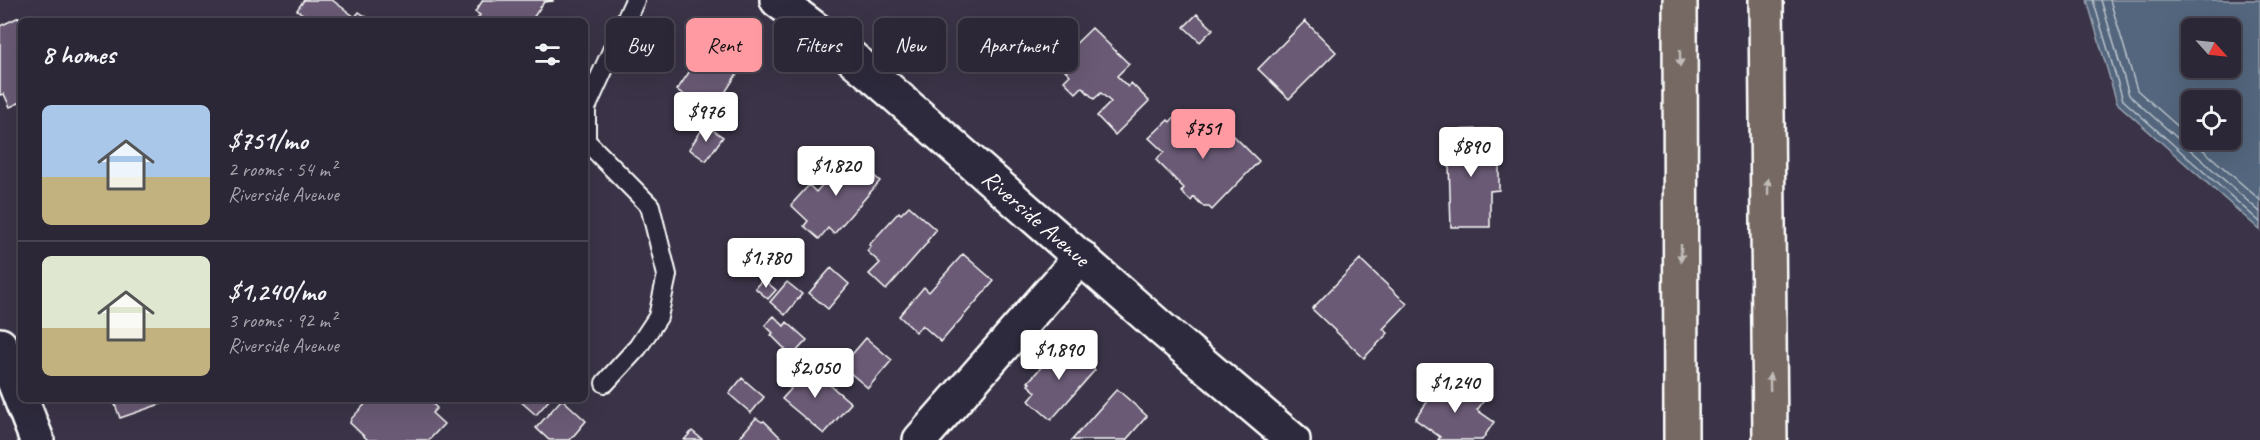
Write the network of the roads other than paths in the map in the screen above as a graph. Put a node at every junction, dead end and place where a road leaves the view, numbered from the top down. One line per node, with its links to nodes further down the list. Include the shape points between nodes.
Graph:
1 (635, 0): 5 (lane)
2 (777, 0): 7 (street, Riverside Avenue, via 879,80)
3 (1680, 0): 15 (highway, one-way to 15)
4 (1766, 0): 16 (highway, one-way to 4)
5 (588, 104)
6 (588, 143): 9 (lane, via 650,206 666,275 658,316 638,347)
7 (1081, 257): 13 (street); 14 (street, Riverside Avenue)
8 (0, 345): 10 (street)
9 (605, 382)
10 (18, 391)
11 (22, 402): 12 (street)
12 (37, 440)
13 (920, 440)
14 (1293, 440)
15 (1681, 440)
16 (1770, 440)

